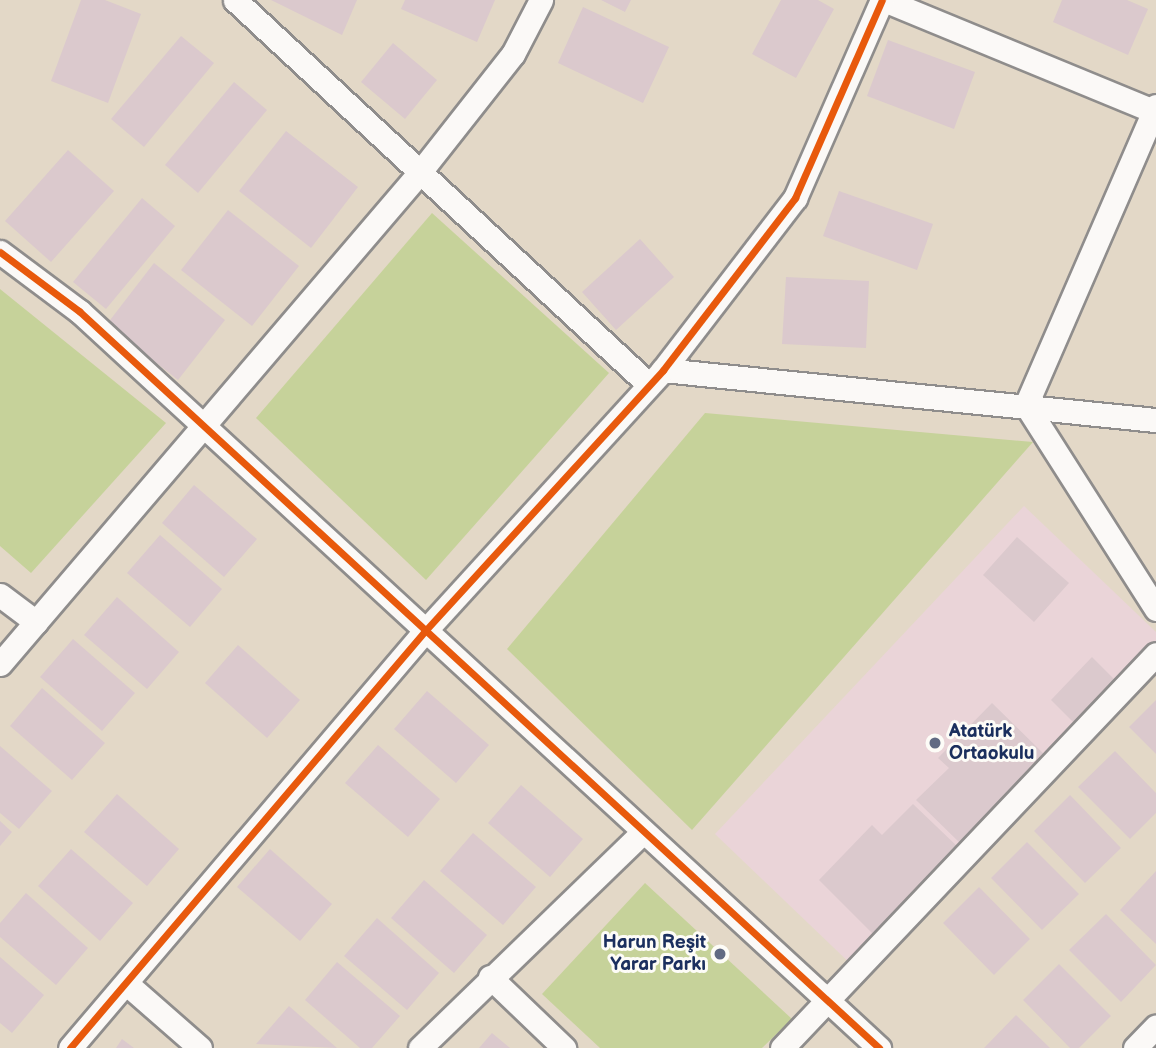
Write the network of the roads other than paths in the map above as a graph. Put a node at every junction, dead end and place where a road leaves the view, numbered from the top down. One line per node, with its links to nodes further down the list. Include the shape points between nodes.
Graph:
1 (235, 0): 5 (street)
2 (541, 0): 5 (street, via 513,54)
3 (883, 0): 4 (street); 7 (street, via 796,198)
4 (1155, 110): 8 (street)
5 (420, 172): 7 (street); 10 (street)
6 (0, 252): 10 (street, via 79,311)
7 (654, 376): 8 (street); 14 (street)
8 (1026, 405): 9 (street); 12 (street)
9 (1156, 420)
10 (206, 427): 13 (street); 14 (street)
11 (0, 595): 13 (street)
12 (1156, 609)
13 (36, 622): 16 (street)
14 (424, 632): 17 (street); 19 (street)
15 (1156, 654): 20 (street)
16 (0, 664)
17 (642, 833): 18 (street); 20 (street)
18 (490, 977): 24 (street); 25 (street)
19 (127, 984): 22 (street); 23 (street)
20 (825, 1002): 26 (street); 27 (street)
21 (1156, 1026): 28 (street)
22 (70, 1048)
23 (200, 1048)
24 (420, 1048)
25 (564, 1048)
26 (782, 1048)
27 (879, 1048)
28 (1135, 1048)

